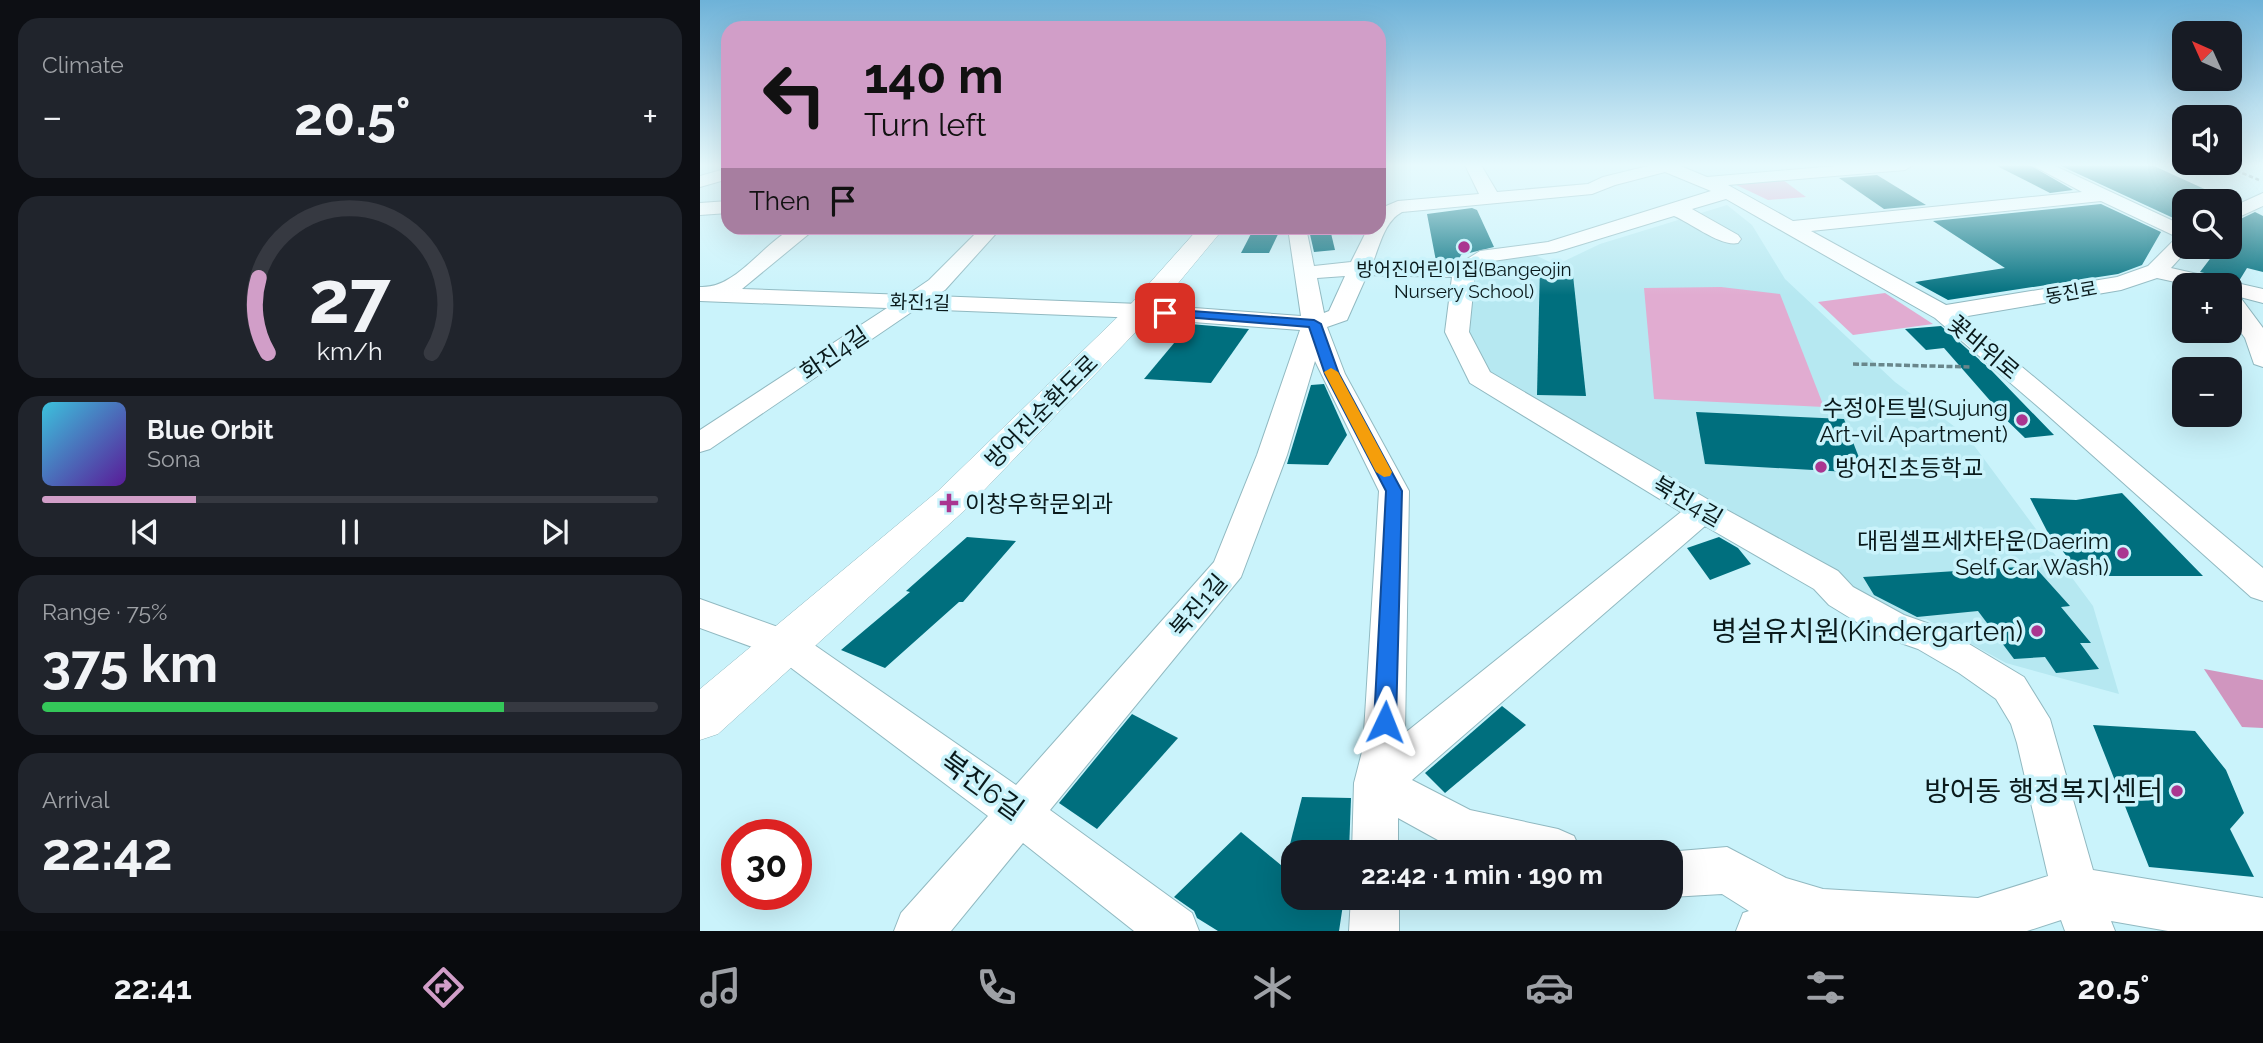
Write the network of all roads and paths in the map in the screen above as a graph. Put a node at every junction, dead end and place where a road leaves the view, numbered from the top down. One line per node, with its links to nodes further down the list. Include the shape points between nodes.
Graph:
1 (1434, 208): 7 (street)
2 (1756, 208): 9 (street, 꽃바위로)
3 (1972, 208): 9 (street)
4 (2132, 208): 10 (street)
5 (1674, 209): 16 (street); 19 (street, via 1549,248 1487,255)
6 (2242, 219): 8 (street)
7 (1454, 222)
8 (2252, 222)
9 (1790, 227): 28 (street, 꽃바위로)
10 (2172, 227)
11 (798, 235): 25 (street, via 737,283)
12 (985, 235): 26 (street, 화진4길, via 937,285)
13 (1206, 235): 27 (main road, 방어진순환도로)
14 (1298, 235): 21 (street)
15 (1374, 235): 18 (street)
16 (1731, 239)
17 (2172, 254): 20 (street, 동진로)
18 (1359, 268): 19 (street); 21 (street); 30 (street, via 1339,315)
19 (1464, 271): 35 (street, 북진4길, via 1457,332 1479,377)
20 (2156, 271): 22 (street); 28 (street, 동진로, via 2121,283)
21 (1305, 273): 30 (street)
22 (2172, 275)
23 (2242, 291): 24 (street)
24 (2263, 296)
25 (705, 297): 26 (street, 화진1길)
26 (911, 302): 27 (street, 화진1길); 34 (street, 화진4길)
27 (1140, 311): 30 (street, 화진1길); 38 (main road, 방어진순환도로, via 952,500)
28 (1943, 313): 33 (street, 꽃바위로)
29 (2242, 319): 31 (street, via 2257,336)
30 (1314, 324): 40 (street, via 1332,374 1394,491 1384,748); 41 (street, 북진1길, via 1230,568)
31 (2263, 359)
32 (1853, 364): 33 (path)
33 (2009, 368): 36 (street, 꽃바위로)
34 (700, 443)
35 (1703, 511): 40 (street); 46 (street, 북진4길, via 1826,580 1841,596 1891,625 1931,639 2010,688 2030,719 2038,743)
36 (2263, 588)
37 (700, 613): 38 (street, 북진6길)
38 (787, 645): 39 (main road, 방어진순환도로); 41 (street, 북진6길)
39 (700, 719)
40 (1376, 783): 42 (street); 43 (street, via 1464,830)
41 (1019, 814): 49 (street, 북진1길); 50 (street, 북진6길)
42 (1375, 840)
43 (1507, 840)
44 (1683, 873): 47 (street, via 1727,870 1776,900)
45 (1375, 910): 51 (street)
46 (2083, 911): 47 (street, via 1978,923); 48 (street)
47 (1824, 913): 52 (street)
48 (2263, 923)
49 (919, 931)
50 (1174, 931)
51 (1374, 931)
52 (1761, 931)

